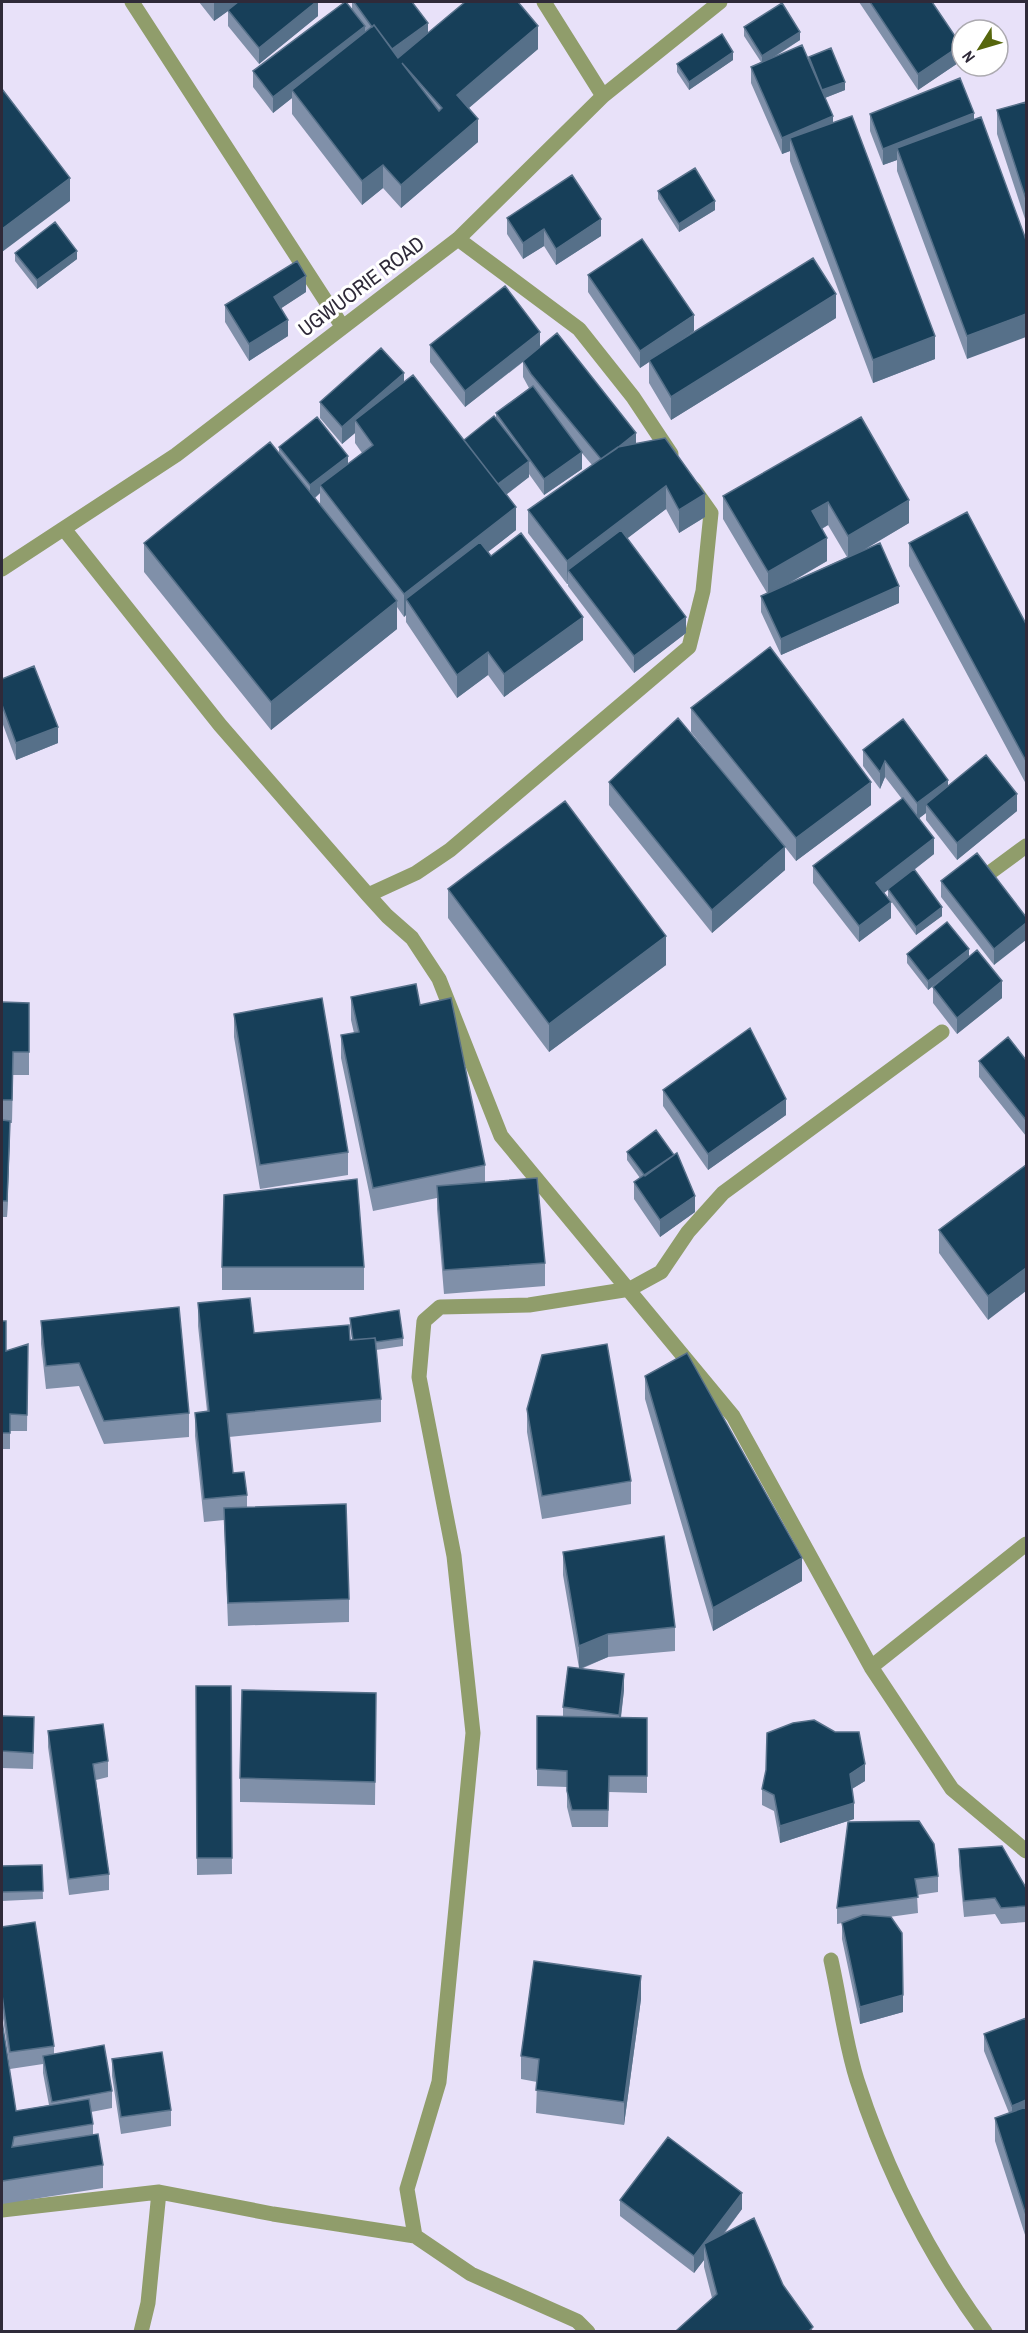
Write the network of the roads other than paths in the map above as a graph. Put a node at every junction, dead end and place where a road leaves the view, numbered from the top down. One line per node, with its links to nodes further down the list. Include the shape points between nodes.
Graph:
1 (132, 2): 6 (street)
2 (544, 2): 4 (street)
3 (720, 2): 4 (street, UGWUORIE ROAD)
4 (603, 96): 5 (street, UGWUORIE ROAD)
5 (458, 239): 6 (street, UGWUORIE ROAD); 11 (street, via 579,329 633,397 711,513 703,591 689,647 450,850 416,873)
6 (342, 326): 7 (street, UGWUORIE ROAD, via 176,454)
7 (64, 529): 8 (street, UGWUORIE ROAD); 11 (street, via 220,725)
8 (2, 569)
9 (1026, 846): 10 (street)
10 (988, 874)
11 (368, 895): 13 (street, via 412,938 439,979 501,1136)
12 (942, 1032): 13 (street, via 723,1193 688,1232 662,1272)
13 (630, 1290): 15 (street, via 733,1416); 20 (street, via 530,1305 440,1307 424,1321 419,1377 454,1556 473,1733 439,2082 407,2189)
14 (1026, 1544): 15 (street)
15 (871, 1666): 16 (street, via 952,1789)
16 (1026, 1851)
17 (831, 1960): 23 (street, via 857,2079 893,2177 963,2302)
18 (159, 2192): 19 (street); 20 (street); 21 (street, via 148,2303)
19 (2, 2210)
20 (415, 2236): 22 (street, via 471,2274 577,2321)
21 (141, 2331)
22 (588, 2331)
23 (984, 2331)

